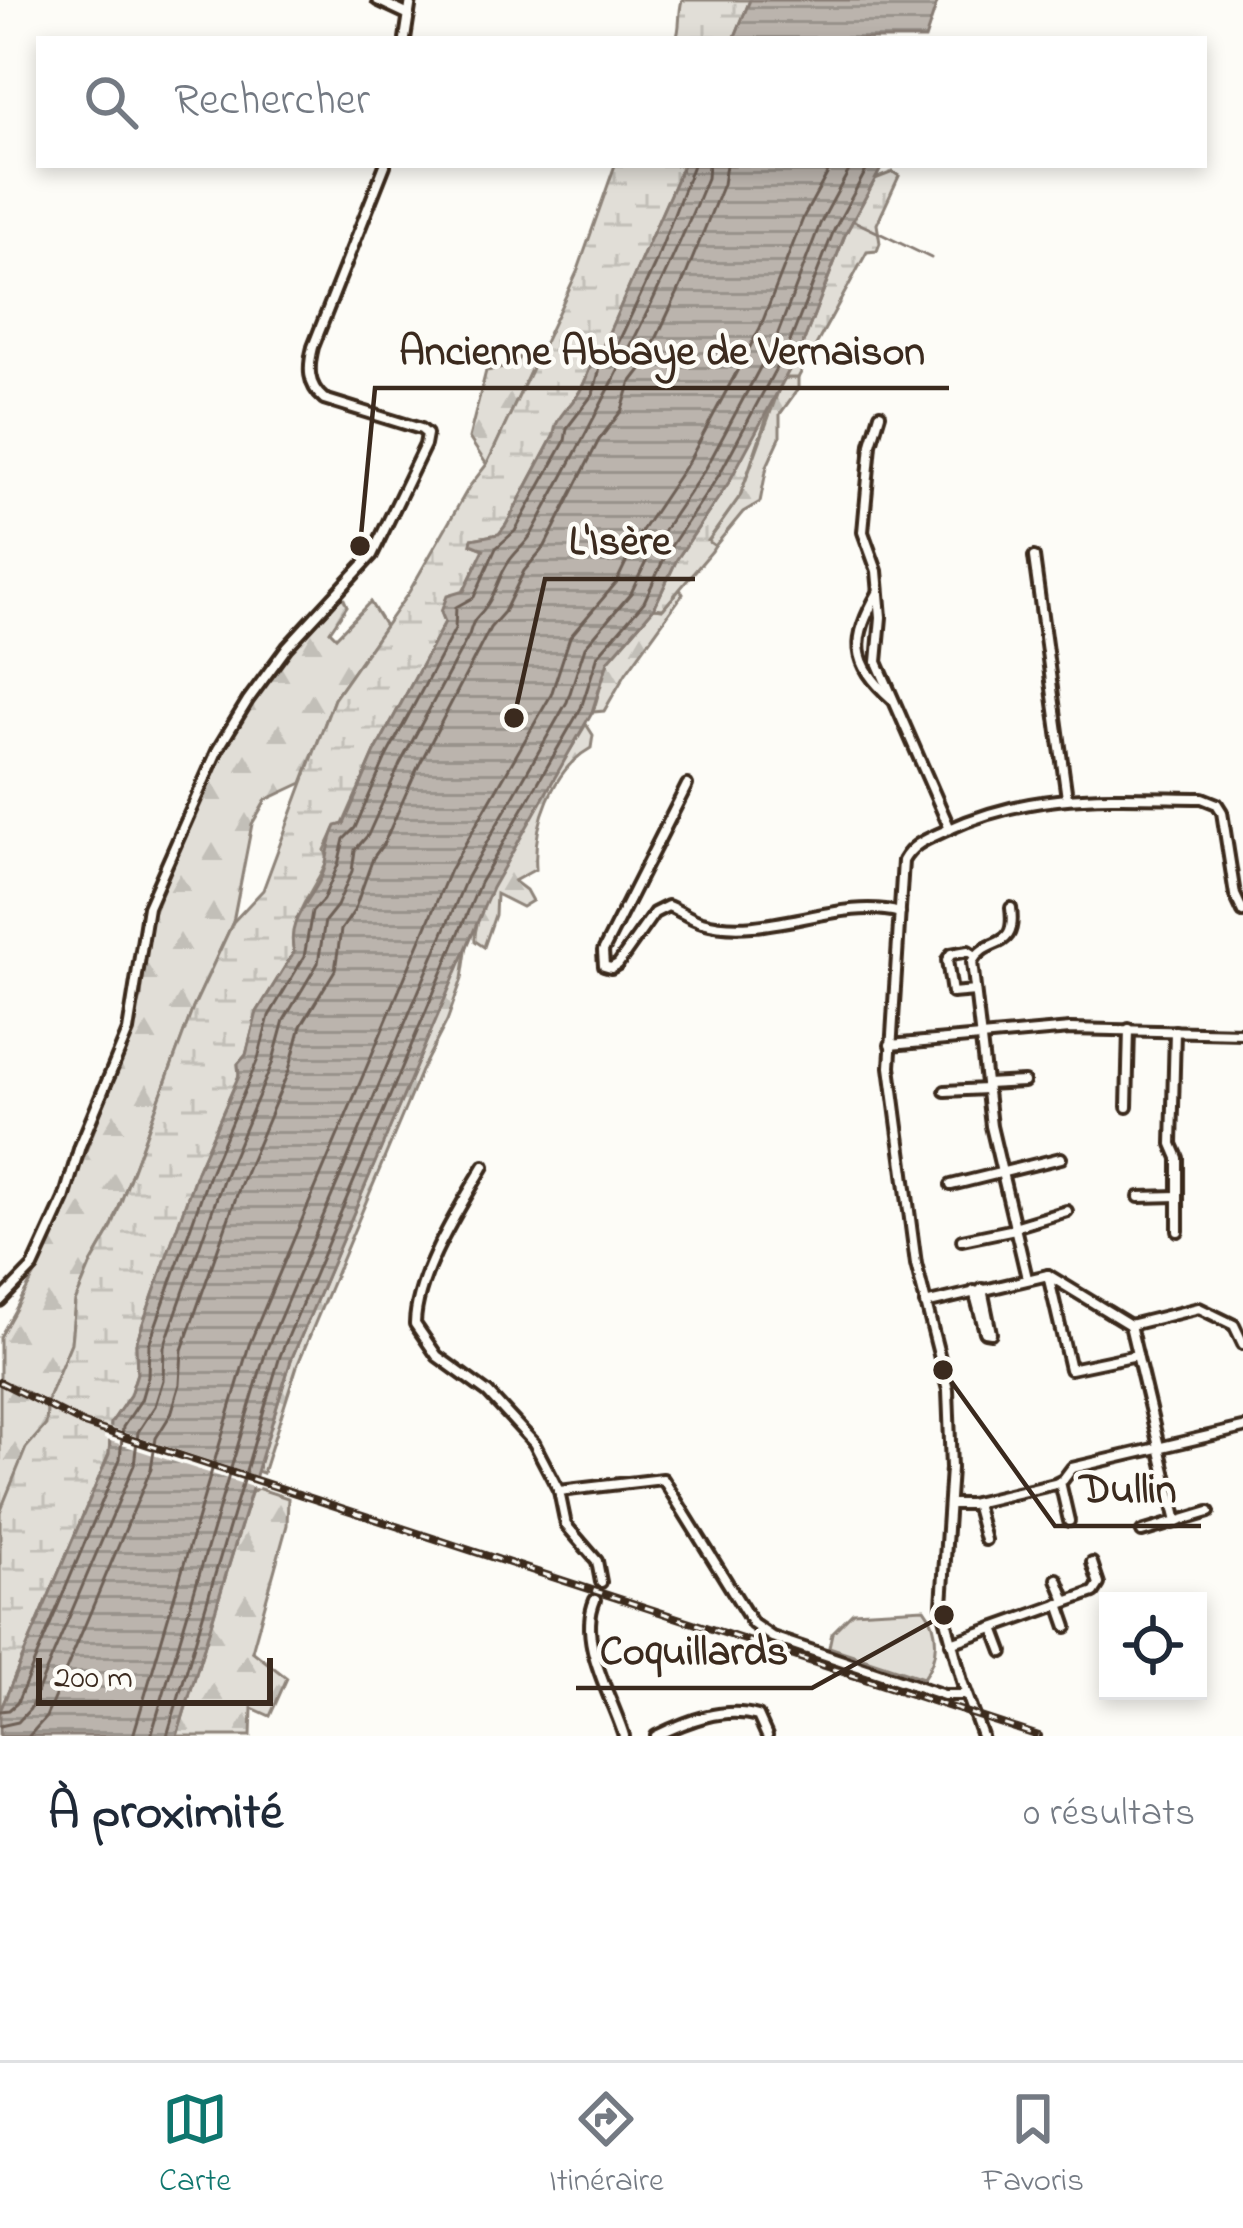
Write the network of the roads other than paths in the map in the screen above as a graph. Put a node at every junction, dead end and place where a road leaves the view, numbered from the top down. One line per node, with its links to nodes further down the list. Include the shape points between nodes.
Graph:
1 (377, 0): 3 (street)
2 (411, 0): 3 (street)
3 (409, 15): 4 (street)
4 (406, 36)
5 (384, 168): 40 (street, via 314,347 310,379 328,402 422,429 425,445 373,555 287,647 209,766 148,907 128,1031 64,1199 33,1267)
6 (880, 414): 8 (street, via 863,532)
7 (1034, 557): 11 (street)
8 (879, 592): 9 (street, via 877,662); 9 (street, via 857,639 862,665)
9 (895, 702): 12 (street)
10 (687, 785): 15 (street, via 604,951 604,966 618,964 654,913 668,906 720,925)
11 (1066, 798): 12 (street, via 1011,805); 14 (street, via 1217,804)
12 (950, 829): 15 (street, via 910,849)
13 (1012, 908): 16 (street, via 1008,937)
14 (1243, 912)
15 (900, 913): 22 (street)
16 (974, 955): 17 (street); 17 (street, via 947,959 952,993)
17 (975, 991): 21 (street)
18 (1129, 1029): 19 (street); 21 (street); 26 (street)
19 (1175, 1031): 20 (street); 31 (street)
20 (1243, 1033)
21 (981, 1037): 22 (street); 24 (street)
22 (890, 1045): 41 (street)
23 (1024, 1082): 24 (street)
24 (986, 1086): 25 (street); 29 (street)
25 (945, 1090)
26 (1127, 1107)
27 (1061, 1158): 29 (street)
28 (484, 1166): 48 (street, via 433,1264 416,1324 437,1356 525,1432)
29 (1001, 1172): 30 (street); 34 (street)
30 (951, 1185)
31 (1178, 1196): 32 (street); 35 (street)
32 (1139, 1197)
33 (1067, 1211): 34 (street)
34 (1014, 1228): 36 (street); 38 (street)
35 (1178, 1231)
36 (962, 1240)
37 (1048, 1275): 38 (street); 42 (street); 44 (street, via 1070,1369)
38 (1028, 1278): 39 (street)
39 (978, 1290): 39 (street, via 992,1331 987,1334); 41 (street)
40 (0, 1301)
41 (925, 1304): 50 (street, via 948,1390)
42 (1130, 1325): 43 (street, via 1199,1308 1234,1325); 44 (street)
43 (1243, 1344)
44 (1137, 1355): 46 (street)
45 (1243, 1428): 46 (street)
46 (1158, 1448): 47 (street, via 1072,1468); 53 (street)
47 (1060, 1482): 49 (street); 52 (street)
48 (559, 1491): 58 (street, via 566,1526 597,1561); 65 (street, via 663,1479 753,1624 944,1695)
49 (975, 1503): 50 (street); 55 (street)
50 (950, 1504): 63 (street, via 942,1595)
51 (1209, 1512): 53 (street)
52 (1069, 1521)
53 (1177, 1522): 54 (street)
54 (1142, 1532)
55 (985, 1540)
56 (1092, 1563): 60 (street, via 1098,1588)
57 (1058, 1579): 60 (street)
58 (601, 1582)
59 (595, 1600): 66 (street, via 588,1617 593,1646)
60 (1062, 1603): 61 (street); 62 (street)
61 (1066, 1627)
62 (994, 1628): 63 (street); 64 (street)
63 (951, 1643): 65 (street)
64 (1003, 1652)
65 (966, 1695): 69 (street)
66 (624, 1736)
67 (656, 1736): 68 (street, via 708,1715 751,1713)
68 (767, 1736)
69 (982, 1736)

